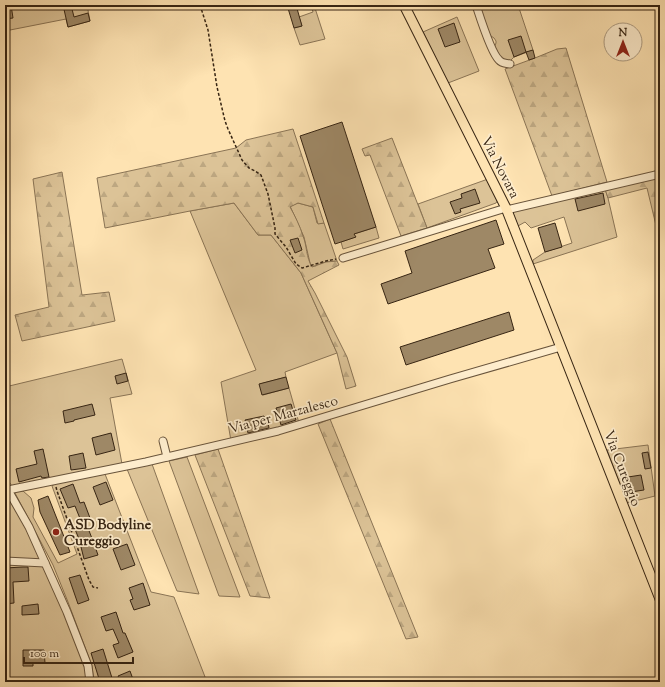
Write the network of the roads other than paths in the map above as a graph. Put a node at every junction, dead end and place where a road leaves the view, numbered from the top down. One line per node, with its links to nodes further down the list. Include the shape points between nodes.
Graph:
1 (404, 5): 5 (main road, Via Novara)
2 (476, 5): 3 (street, via 497,59)
3 (510, 64)
4 (660, 174): 5 (street)
5 (506, 209): 6 (street); 7 (main road, Via Novara)
6 (343, 258)
7 (561, 347): 9 (street, Via per Marzalesco, via 278,431); 13 (main road, Via Cureggio)
8 (163, 442): 9 (street)
9 (167, 457): 10 (street, Via per Marzalesco)
10 (6, 488): 12 (street, Via per Marzalesco, via 29,527)
11 (5, 561): 12 (street)
12 (45, 562): 14 (street, Via per Marzalesco, via 88,666)
13 (660, 599)
14 (90, 682)

